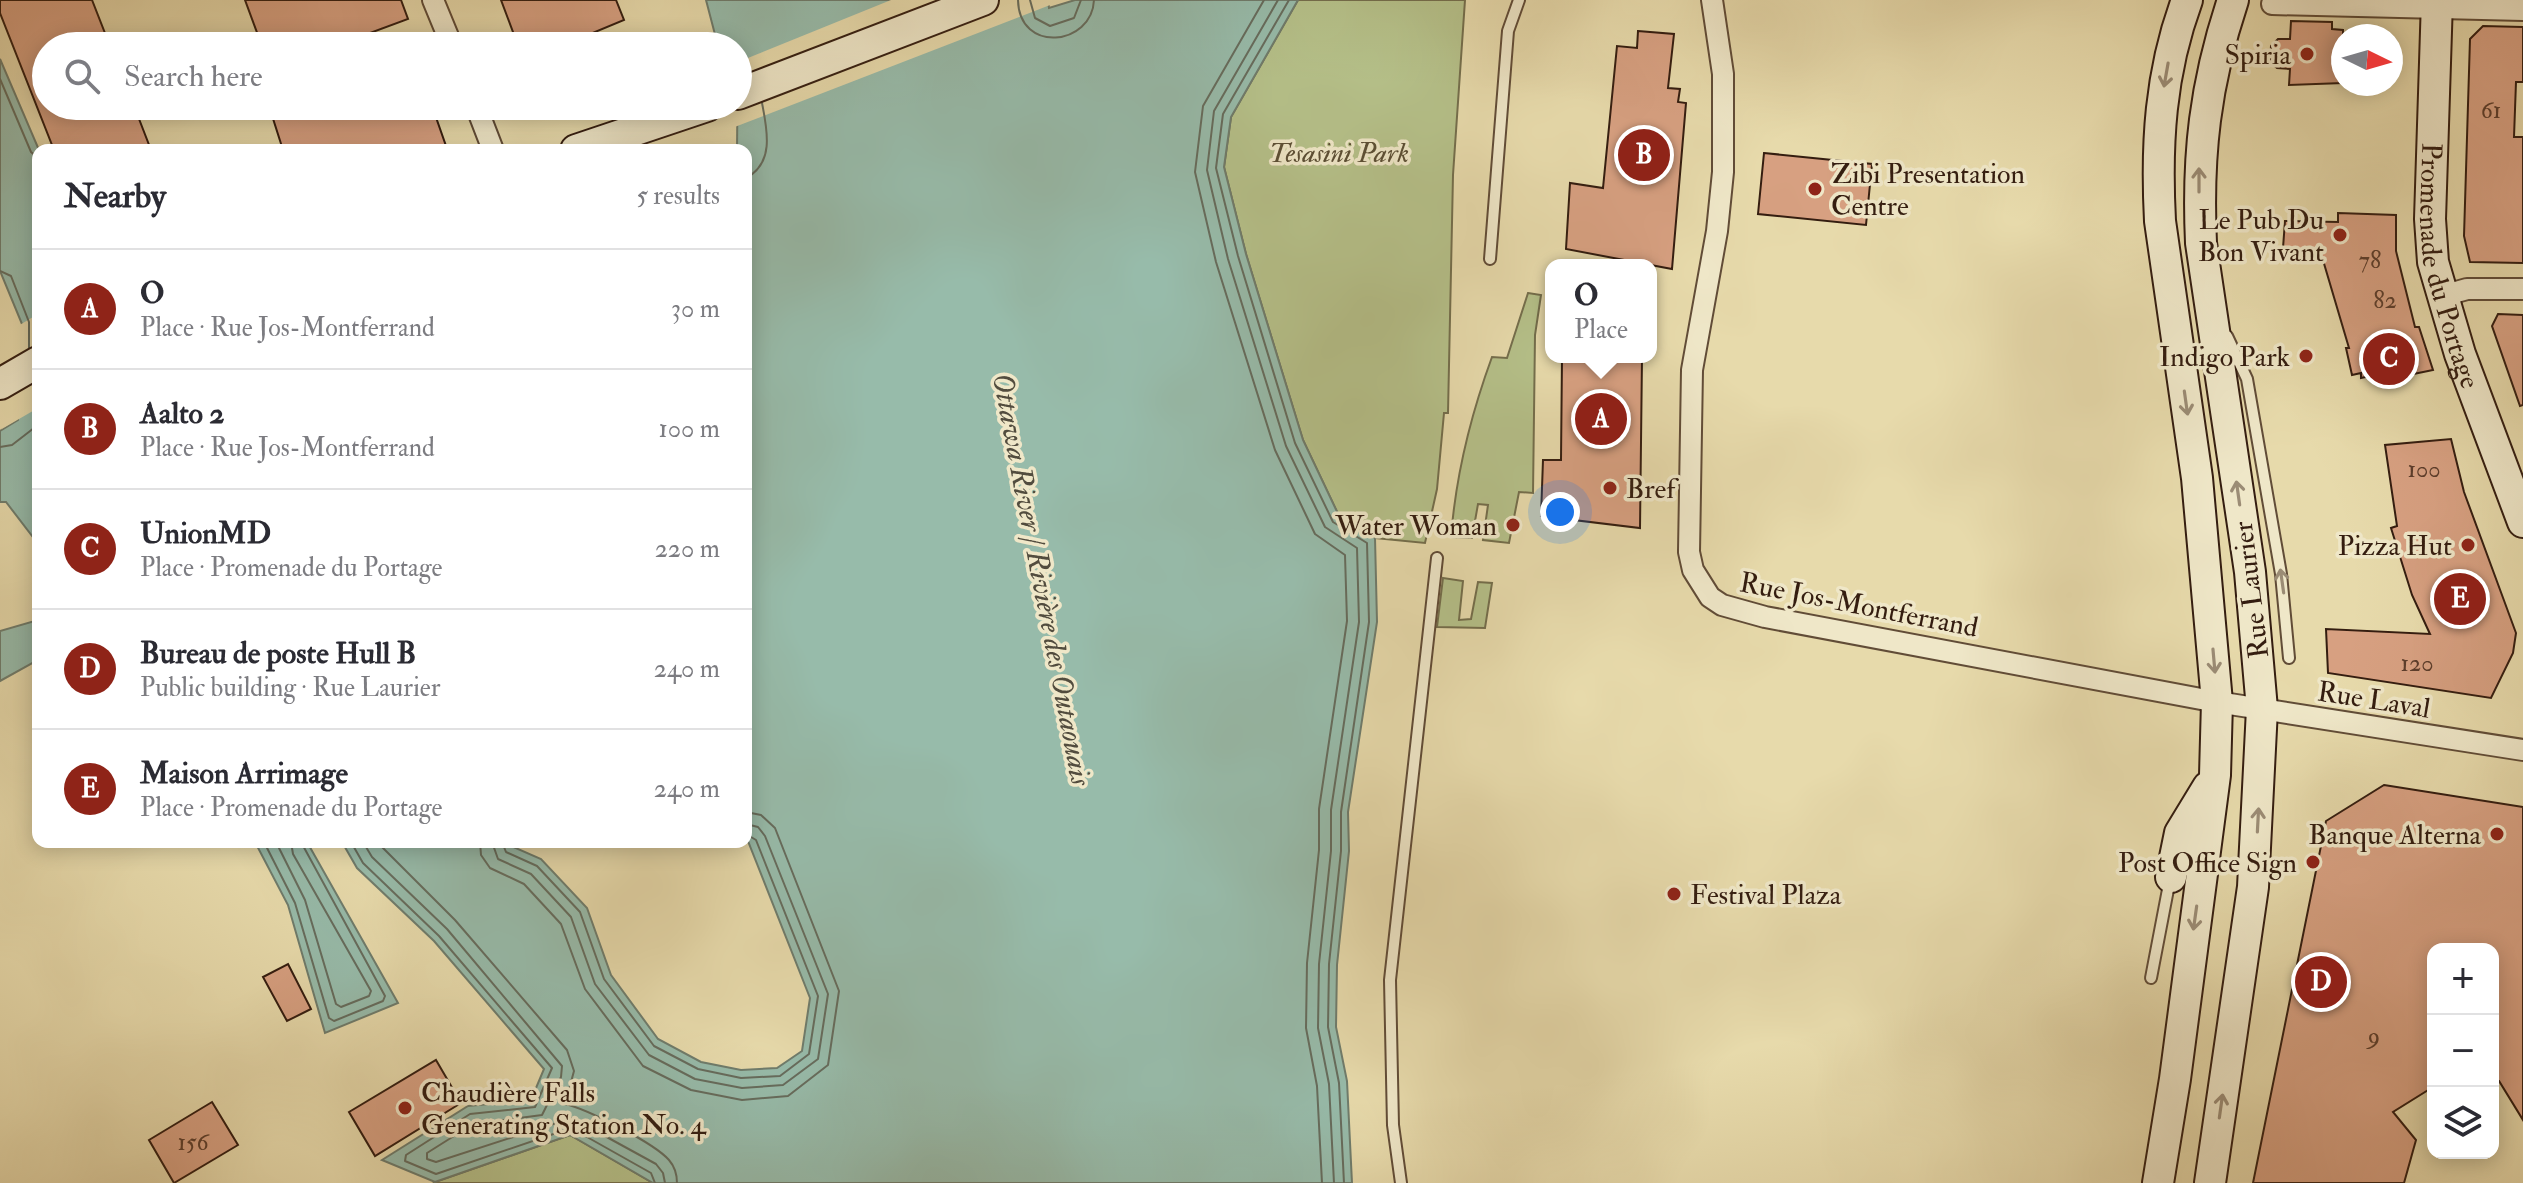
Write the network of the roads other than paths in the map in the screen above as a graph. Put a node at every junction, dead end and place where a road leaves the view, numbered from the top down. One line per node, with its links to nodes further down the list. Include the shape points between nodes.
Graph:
1 (433, 0): 10 (street)
2 (983, 0): 11 (main road)
3 (1519, 0): 16 (lane, via 1508,31)
4 (1712, 0): 23 (street, Rue Jos-Montferrand, via 1724,120 1717,231 1692,370 1689,552 1701,587 1722,605 1765,617)
5 (2187, 0): 23 (main road, Rue Laurier, one-way to 23, via 2167,68 2158,170 2206,557)
6 (2233, 0): 19 (main road, Rue Laurier, one-way to 6, via 2201,243 2201,131)
7 (2272, 4): 8 (street)
8 (2437, 4): 9 (street); 18 (main road, Promenade du Portage, via 2430,219)
9 (2523, 10)
10 (446, 32)
11 (752, 89)
12 (481, 120): 14 (street)
13 (665, 120): 15 (main road)
14 (491, 144)
15 (594, 144)
16 (1490, 259)
17 (2523, 289): 18 (street, via 2476,288)
18 (2442, 296): 20 (main road, Promenade du Portage)
19 (2211, 304): 22 (lane, one-way to 19, via 2281,574 2247,379); 24 (main road, Rue Laurier, one-way to 19, via 2250,572)
20 (2523, 522)
21 (1437, 558): 29 (lane, via 1390,980 1393,1125)
22 (2289, 658)
23 (2217, 702): 24 (street, Rue Laval); 26 (main road, Rue Laurier)
24 (2262, 709): 25 (street, Rue Laval); 31 (main road, Rue Laurier, one-way to 24, via 2253,887)
25 (2523, 750)
26 (2215, 775): 27 (main road, via 2180,833); 30 (main road, Rue Laurier, one-way to 30)
27 (2171, 877): 28 (lane)
28 (2151, 978)
29 (1401, 1183)
30 (2158, 1183)
31 (2210, 1183)

